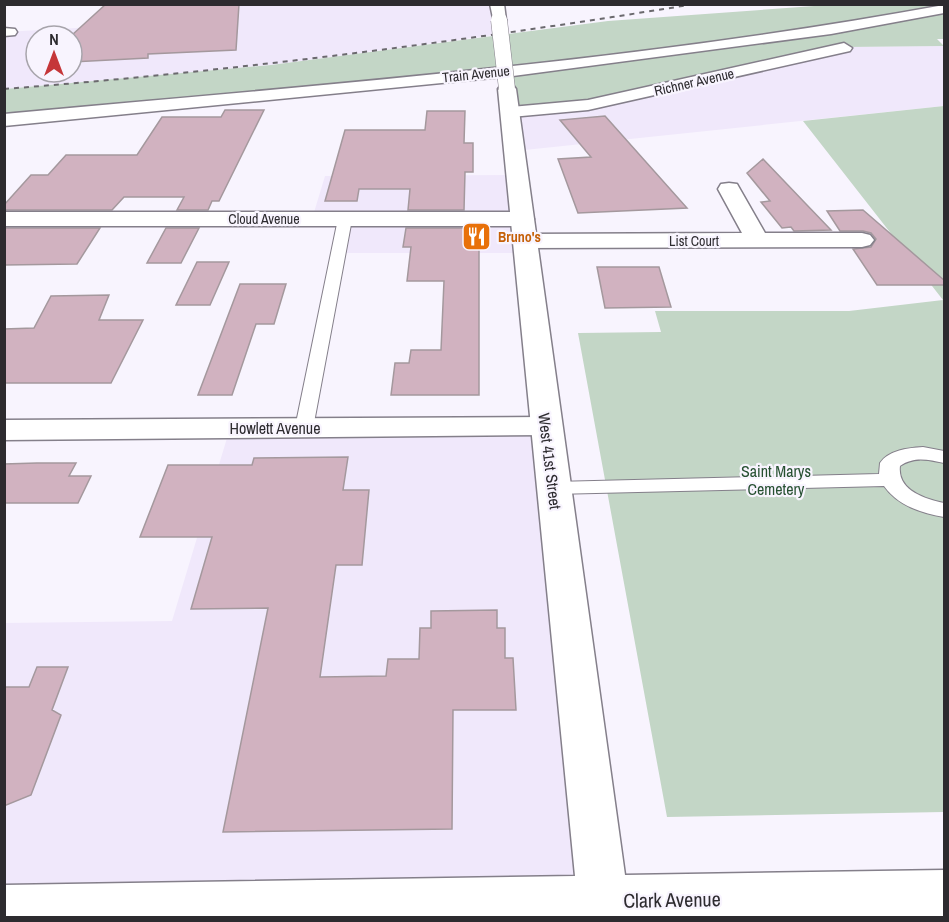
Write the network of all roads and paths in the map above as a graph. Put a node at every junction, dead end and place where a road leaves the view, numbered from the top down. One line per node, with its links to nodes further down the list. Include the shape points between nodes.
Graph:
1 (497, 4): 4 (street, West 41st Street, bridge)
2 (945, 9): 3 (street, Train Avenue)
3 (831, 30): 4 (street, Richner Avenue, via 850,44 588,105); 5 (street, Train Avenue, via 513,71)
4 (509, 100): 9 (street, West 41st Street)
5 (7, 123)
6 (729, 189): 10 (street)
7 (4, 219): 8 (street, Cloud Avenue)
8 (345, 219): 9 (street, Cloud Avenue); 13 (lane)
9 (525, 230): 10 (street, List Court); 12 (street, West 41st Street)
10 (757, 240): 11 (street, List Court)
11 (862, 240)
12 (546, 426): 13 (street, Howlett Avenue); 17 (street, West 41st Street)
13 (304, 428): 14 (street, Howlett Avenue)
14 (4, 430)
15 (945, 457): 16 (lane, via 908,453 897,457 887,471)
16 (889, 480): 17 (lane); 18 (lane, via 909,499)
17 (554, 488): 21 (street, West 41st Street)
18 (945, 510)
19 (945, 894): 20 (street, Clark Avenue)
20 (803, 908): 21 (street, Clark Avenue)
21 (604, 909): 22 (street, Clark Avenue)
22 (4, 910)

